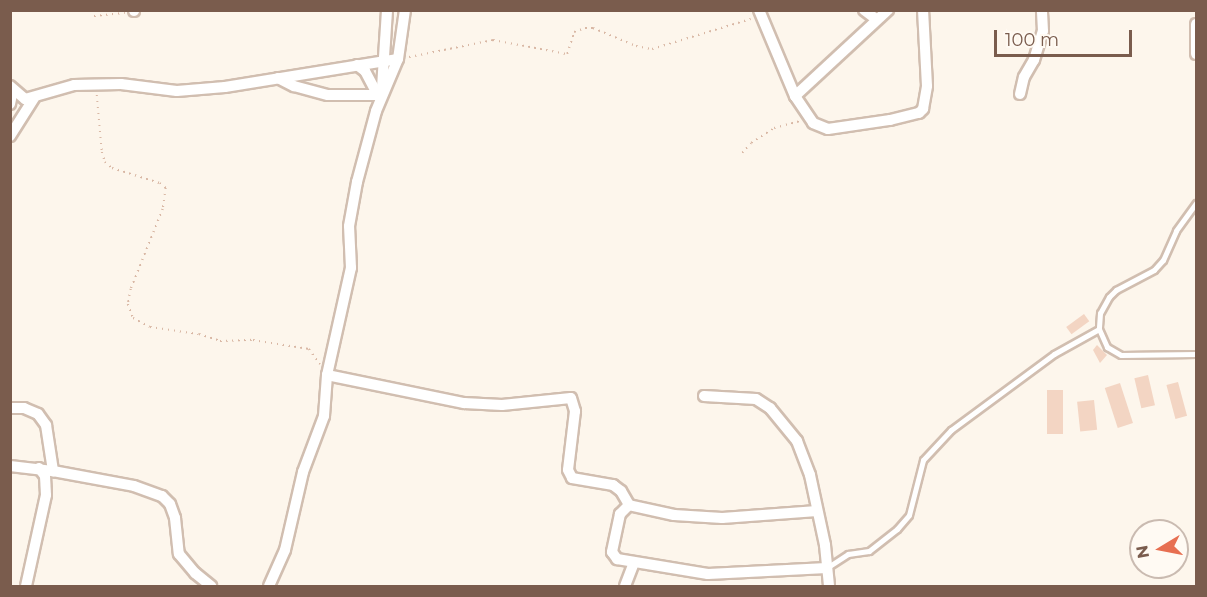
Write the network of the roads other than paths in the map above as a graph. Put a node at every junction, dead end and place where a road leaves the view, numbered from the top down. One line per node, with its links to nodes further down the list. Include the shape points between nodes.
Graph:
1 (387, 10): 12 (street)
2 (405, 10): 11 (street)
3 (864, 10): 8 (street)
4 (888, 10): 8 (street)
5 (923, 10): 17 (street, via 927,86 926,102 919,113 828,129 813,123)
6 (1042, 10): 16 (street, via 1043,31)
7 (759, 13): 17 (street)
8 (876, 20): 17 (street)
9 (1197, 24): 10 (street)
10 (1197, 54)
11 (398, 59): 12 (street); 18 (street)
12 (386, 62): 13 (street); 18 (street)
13 (357, 65): 14 (street); 18 (street, via 365,71)
14 (278, 78): 18 (street, via 328,94); 19 (street, via 177,92 121,84 74,85)
15 (12, 88): 19 (street); 20 (street)
16 (1020, 94)
17 (795, 96)
18 (379, 97): 25 (street, via 357,182 349,226 351,268)
19 (30, 98): 20 (lane); 21 (street)
20 (10, 105)
21 (10, 136)
22 (1197, 203): 23 (lane, via 1154,270 1109,297 1100,313)
23 (1099, 329): 24 (lane, via 1107,347 1121,355); 34 (lane, via 1054,354 951,430 923,460 909,515 897,529 869,551 848,554)
24 (1197, 354)
25 (327, 375): 31 (street, via 464,404 502,405 571,398 575,411 568,470 572,478 613,485); 37 (street, via 324,416 303,472 285,550)
26 (704, 396): 32 (street, via 756,399 770,408 797,441 810,475)
27 (10, 408): 30 (street, via 38,414 46,425)
28 (10, 466): 29 (street)
29 (39, 468): 30 (street); 35 (street, via 45,476 46,495)
30 (53, 471): 36 (street, via 134,486 162,496 175,518 179,554)
31 (629, 505): 32 (street, via 674,515 722,518); 33 (street, via 620,514 612,552 617,559)
32 (817, 511): 34 (street)
33 (634, 563): 34 (street, via 708,574); 38 (street)
34 (827, 568): 39 (street)
35 (26, 586)
36 (211, 586)
37 (269, 586)
38 (625, 586)
39 (829, 586)

